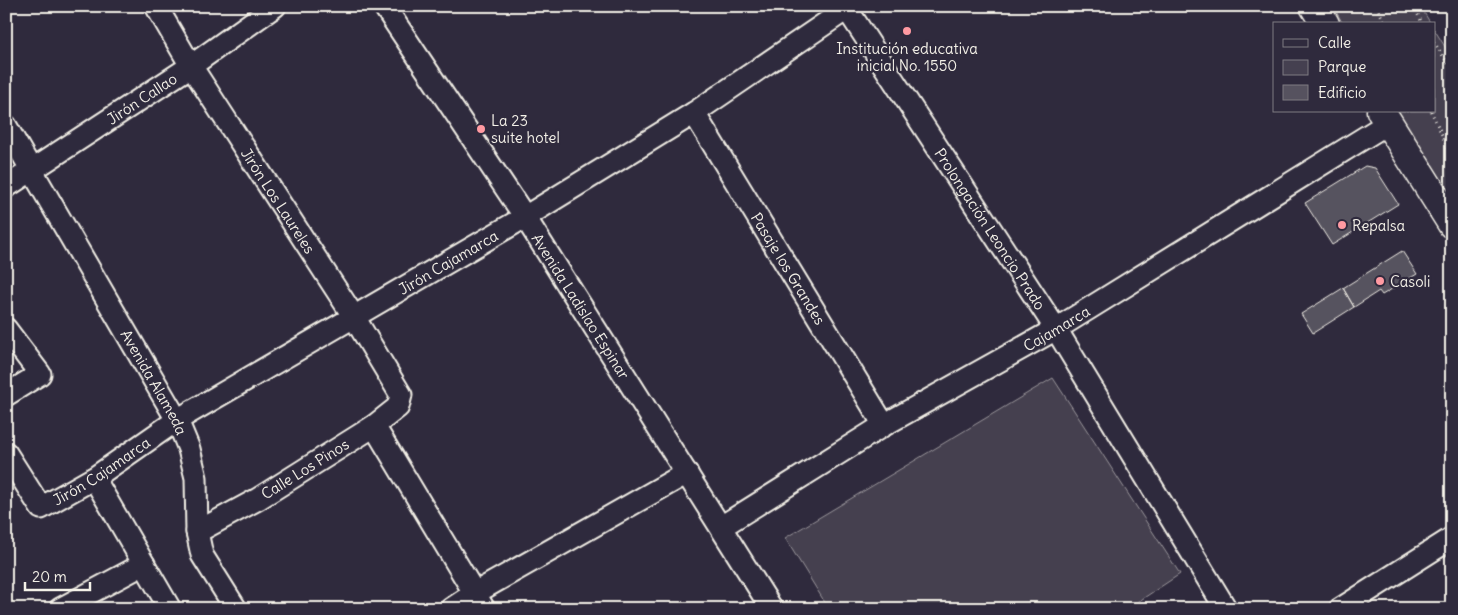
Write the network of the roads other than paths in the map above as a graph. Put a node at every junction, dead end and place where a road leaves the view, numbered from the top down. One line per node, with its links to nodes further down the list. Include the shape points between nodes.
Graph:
1 (156, 6): 7 (street, Jirón Los Laureles)
2 (275, 6): 7 (street, Jirón Callao)
3 (384, 6): 13 (street, Avenida Ladislao Espinar)
4 (1314, 6): 6 (main road)
5 (848, 7): 8 (street, Jirón Cajamarca); 17 (street, Prolongación Leoncio Prado)
6 (1324, 22)
7 (191, 66): 11 (street, Jirón Callao); 15 (street, Jirón Los Laureles)
8 (694, 113): 13 (street, Jirón Cajamarca); 21 (street, Pasaje los Grandes)
9 (1384, 117): 14 (main road); 17 (street, Cajamarca)
10 (6, 126): 11 (street, Avenida Alameda)
11 (32, 169): 12 (street, Jirón Callao); 20 (street, Avenida Alameda)
12 (6, 187)
13 (525, 217): 15 (street, Jirón Cajamarca); 24 (street, Avenida Ladislao Espinar)
14 (1452, 224)
15 (354, 317): 19 (street, Jirón Los Laureles); 20 (street, Jirón Cajamarca)
16 (6, 329): 18 (street, via 40,374)
17 (1056, 329): 21 (street, Cajamarca); 36 (street, Prolongación Leoncio Prado)
18 (6, 395)
19 (401, 395): 22 (street, Calle Los Pinos, via 398,407)
20 (177, 420): 25 (street, Jirón Cajamarca); 27 (street, Avenida Alameda, via 196,478)
21 (884, 425): 26 (street, Cajamarca)
22 (374, 426): 27 (street, Calle Los Pinos, via 258,499); 30 (street)
23 (6, 454): 25 (street, Jirón Cajamarca, via 41,508)
24 (687, 473): 26 (street, Avenida Ladislao Espinar); 30 (street)
25 (94, 478): 29 (street)
26 (720, 527): 35 (street, Avenida Ladislao Espinar)
27 (197, 532): 33 (street, Avenida Alameda, via 202,555)
28 (1452, 538): 37 (street)
29 (144, 564): 31 (street); 32 (street)
30 (479, 601): 34 (street)
31 (60, 609)
32 (170, 609)
33 (236, 609)
34 (451, 609)
35 (772, 609)
36 (1226, 609)
37 (1340, 609)

